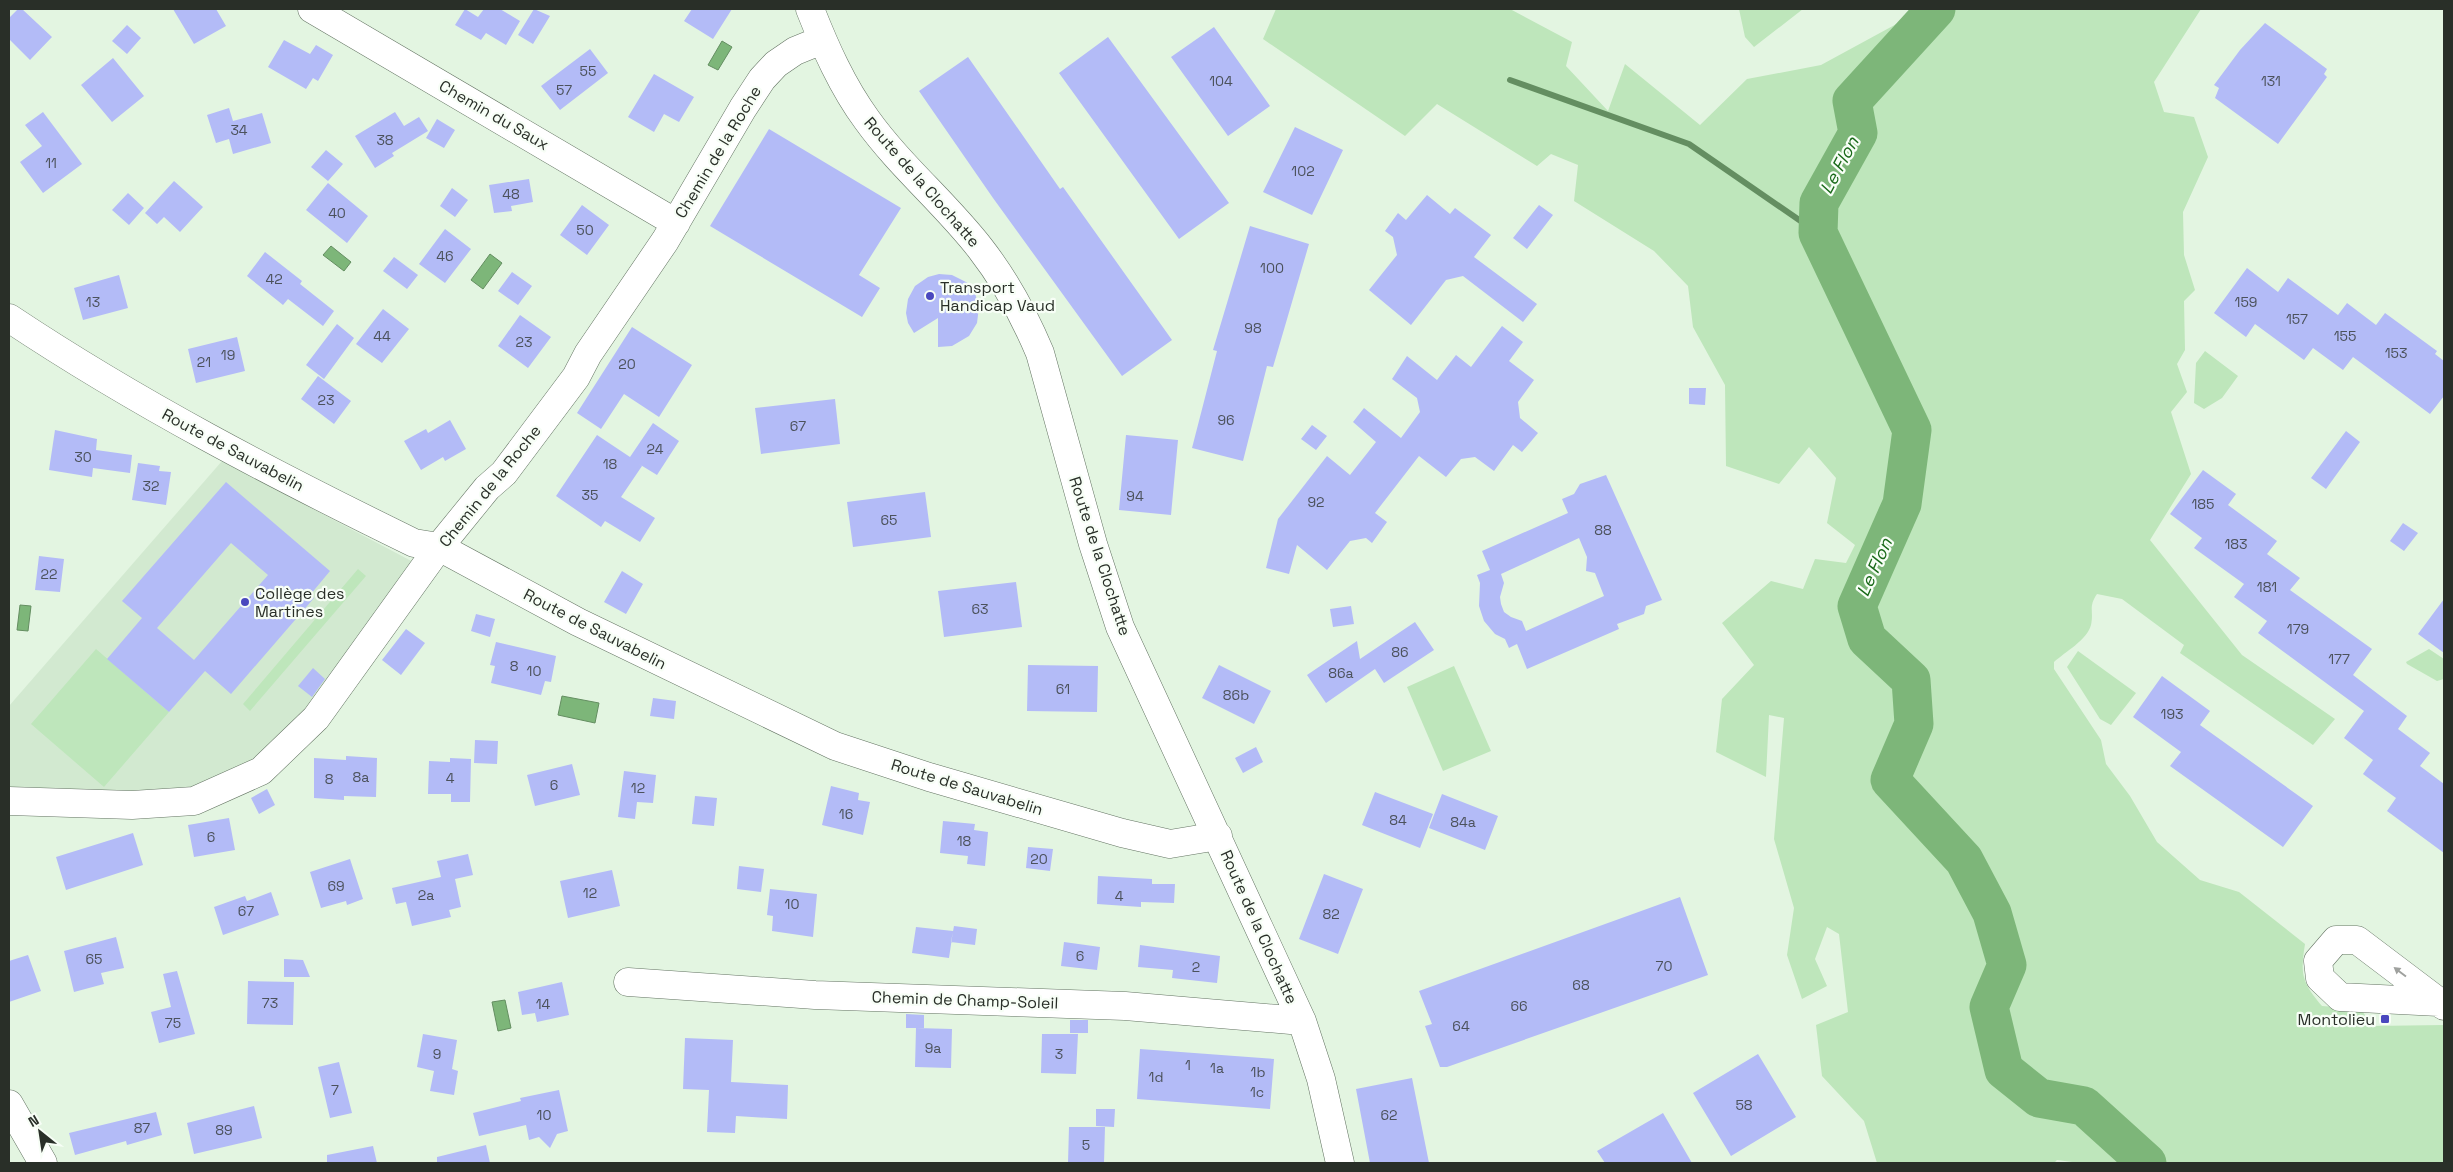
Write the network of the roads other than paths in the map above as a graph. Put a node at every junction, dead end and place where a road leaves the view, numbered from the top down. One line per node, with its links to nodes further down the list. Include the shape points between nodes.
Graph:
1 (312, 9): 4 (street, Chemin du Saux)
2 (810, 9): 3 (street, Route de la Clochatte)
3 (822, 40): 4 (street, Chemin de la Roche, via 795,51 776,64 762,80); 8 (street, Route de la Clochatte, via 841,81 866,119 979,247 1006,284 1027,323 1040,353 1093,544 1120,627)
4 (676, 223): 6 (street, Chemin de la Roche, via 576,377 504,473 487,488)
5 (9, 318): 6 (street, Route de Sauvabelin, via 127,393 242,456 414,543)
6 (439, 547): 7 (street, Chemin de la Roche, via 316,718 261,771 194,801 132,805); 8 (street, Route de Sauvabelin, via 578,622 834,746 929,777 1170,844)
7 (9, 801)
8 (1218, 836): 10 (street, Route de la Clochatte)
9 (628, 982): 10 (street, Chemin de Champ-Soleil, via 815,995 1125,1006)
10 (1302, 1021): 13 (street, Route de la Clochatte, via 1321,1079)
11 (9, 1104): 12 (street)
12 (43, 1163)
13 (1340, 1163)

